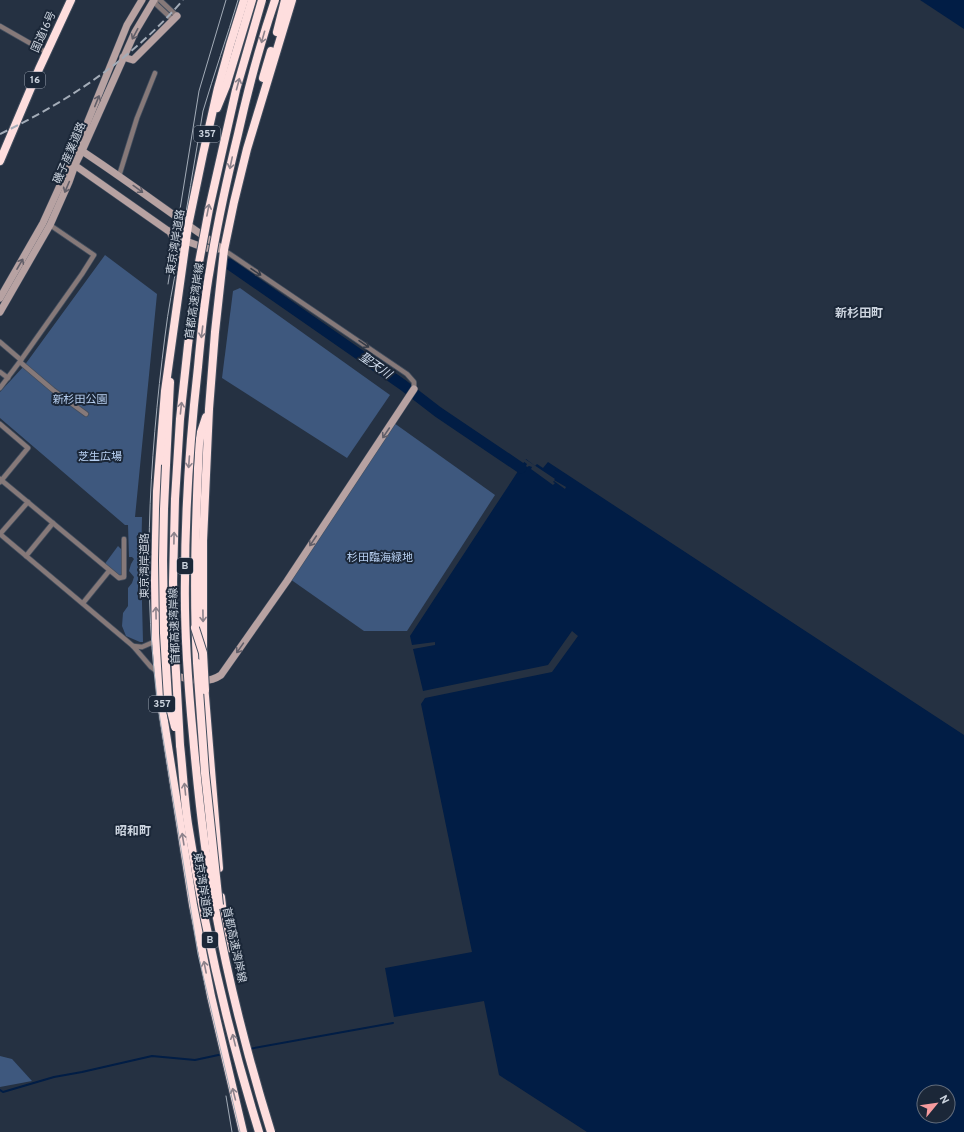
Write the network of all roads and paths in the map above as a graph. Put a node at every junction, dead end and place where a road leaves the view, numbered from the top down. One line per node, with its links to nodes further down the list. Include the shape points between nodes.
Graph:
1 (65, 0): 14 (highway, 国道16号 / 16)
2 (70, 0): 21 (highway, 国道16号 / 16)
3 (142, 0): 20 (street, 磯子産業道路, one-way to 3, via 127,25)
4 (155, 0): 12 (street, via 156,4); 15 (street, 磯子産業道路, one-way to 15)
5 (160, 0): 12 (street)
6 (244, 0): 17 (highway, 東京湾岸道路 / 357)
7 (252, 0): 17 (highway, via 226,86)
8 (262, 0): 54 (highway, 首都高速湾岸線 / B, one-way to 8, bridge, via 173,598 175,499 188,345 209,209 236,90)
9 (275, 0): 55 (highway, 首都高速湾岸線 / B, one-way to 55, bridge, via 245,102 209,272 192,420 187,500 184,581 189,693 207,858)
10 (286, 0): 19 (highway, via 266,67)
11 (292, 0): 19 (highway, 東京湾岸道路)
12 (175, 18): 15 (street, via 133,60)
13 (0, 26): 14 (street)
14 (42, 50): 18 (highway, 国道16号 / 16)
15 (123, 57): 20 (street, 磯子産業道路)
16 (155, 73): 23 (street)
17 (209, 125): 25 (highway, 東京湾岸道路 / 357)
18 (0, 148)
19 (247, 148): 28 (highway, 東京湾岸道路)
20 (80, 150): 22 (street, 磯子産業道路); 23 (street)
21 (0, 161)
22 (73, 164): 24 (street, 磯子産業道路, one-way to 24, via 69,182); 26 (street); 30 (street, 磯子産業道路, one-way to 22, via 44,223)
23 (119, 176): 25 (street, one-way to 25)
24 (50, 225): 31 (street, 磯子産業道路); 34 (street, via 94,255)
25 (188, 226): 27 (highway, 東京湾岸道路 / 357); 28 (street)
26 (167, 230): 27 (street); 29 (street, via 181,252)
27 (186, 241): 28 (street, via 205,248); 29 (highway, 東京湾岸道路 / 357)
28 (224, 250): 38 (street, one-way to 38, via 407,374 414,382); 39 (highway, 東京湾岸道路)
29 (182, 271): 33 (highway, 東京湾岸道路 / 357)
30 (0, 298)
31 (0, 312)
32 (0, 342): 34 (street)
33 (171, 345): 50 (highway, 東京湾岸道路 / 357, one-way to 33, via 157,491 164,391); 54 (highway, B, bridge, via 164,509 164,633 168,699)
34 (21, 361): 36 (street); 40 (street)
35 (0, 372): 36 (street)
36 (8, 378): 37 (street)
37 (0, 388)
38 (414, 389): 53 (street, one-way to 53, via 224,671 216,678)
39 (209, 409): 53 (highway, 東京湾岸道路, one-way to 53, via 203,541); 55 (highway, bridge, via 199,444 196,628 206,781)
40 (86, 414)
41 (0, 424): 42 (street, via 28,448)
42 (1, 480): 43 (street)
43 (28, 502): 44 (street); 45 (street)
44 (53, 524): 47 (street); 48 (street)
45 (0, 534): 47 (street)
46 (124, 539): 48 (street, via 124,577 119,578)
47 (26, 556): 49 (street)
48 (109, 571): 49 (street)
49 (83, 603): 51 (street)
50 (156, 641): 51 (street, via 142,647); 52 (highway, 東京湾岸道路 / 357)
51 (133, 646): 52 (street)
52 (159, 673): 53 (street); 56 (highway, 東京湾岸道路 / 357, one-way to 52, via 211,996 193,905 161,702)
53 (204, 681): 58 (highway, 東京湾岸道路, via 225,940 234,992)
54 (180, 745): 57 (highway, 首都高速湾岸線 / B, one-way to 54, via 239,1064 209,937 188,822)
55 (225, 953): 58 (highway, 首都高速湾岸線 / B, bridge, via 234,1001)
56 (244, 1132)
57 (259, 1132)
58 (272, 1132)

